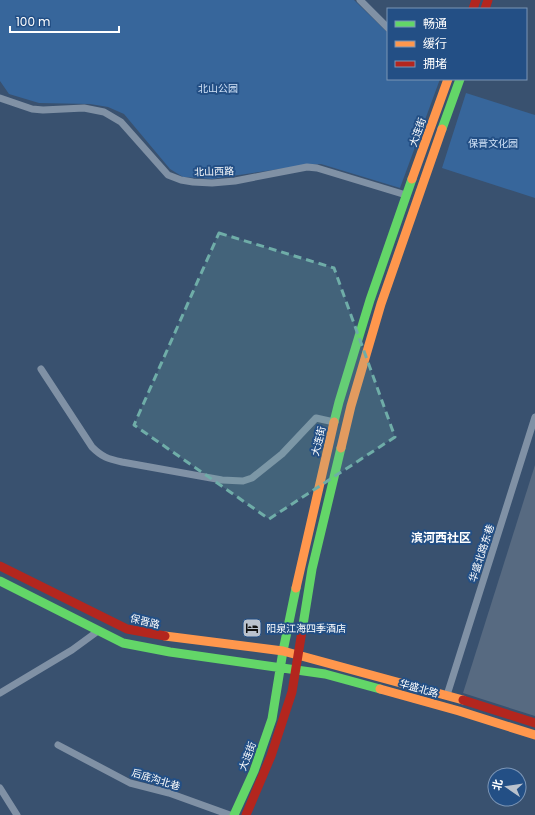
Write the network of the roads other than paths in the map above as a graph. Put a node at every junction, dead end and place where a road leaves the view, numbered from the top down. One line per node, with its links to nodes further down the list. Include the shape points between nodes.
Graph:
1 (360, 0): 2 (street)
2 (387, 27)
3 (448, 80): 6 (main road, 大连街)
4 (460, 80): 14 (main road, via 381,304 351,406 312,569)
5 (0, 98): 6 (street, 北山西路, via 32,109 84,108 104,112 121,122 168,175 181,180 212,183 235,181 307,167 318,168)
6 (406, 195): 9 (main road, 大连街, via 370,300)
7 (41, 369): 9 (street, via 92,447 108,459 129,464 222,480 243,481 252,478 282,454 316,418)
8 (535, 417): 18 (street, 华盛北路东巷)
9 (334, 422): 13 (main road, 大连街)
10 (0, 566): 13 (main road, 保晋路, via 128,629 173,638)
11 (0, 581): 12 (main road)
12 (98, 631): 15 (main road, via 123,643 138,646); 17 (street, via 72,650)
13 (283, 651): 14 (main road, 保晋路); 15 (main road, 大连街)
14 (298, 655): 16 (main road); 18 (main road, 华盛北路)
15 (281, 667): 16 (main road); 25 (main road, 大连街, via 272,719 254,771)
16 (296, 670): 20 (main road, 华盛北路, via 325,674); 26 (main road, via 292,692 272,756)
17 (0, 693)
18 (447, 695): 19 (main road, 华盛北路)
19 (535, 723)
20 (535, 735)
21 (58, 745): 24 (street, 后底沟北巷, via 130,783 169,793)
22 (0, 788): 23 (street)
23 (16, 815)
24 (230, 815)
25 (234, 815)
26 (246, 815)

